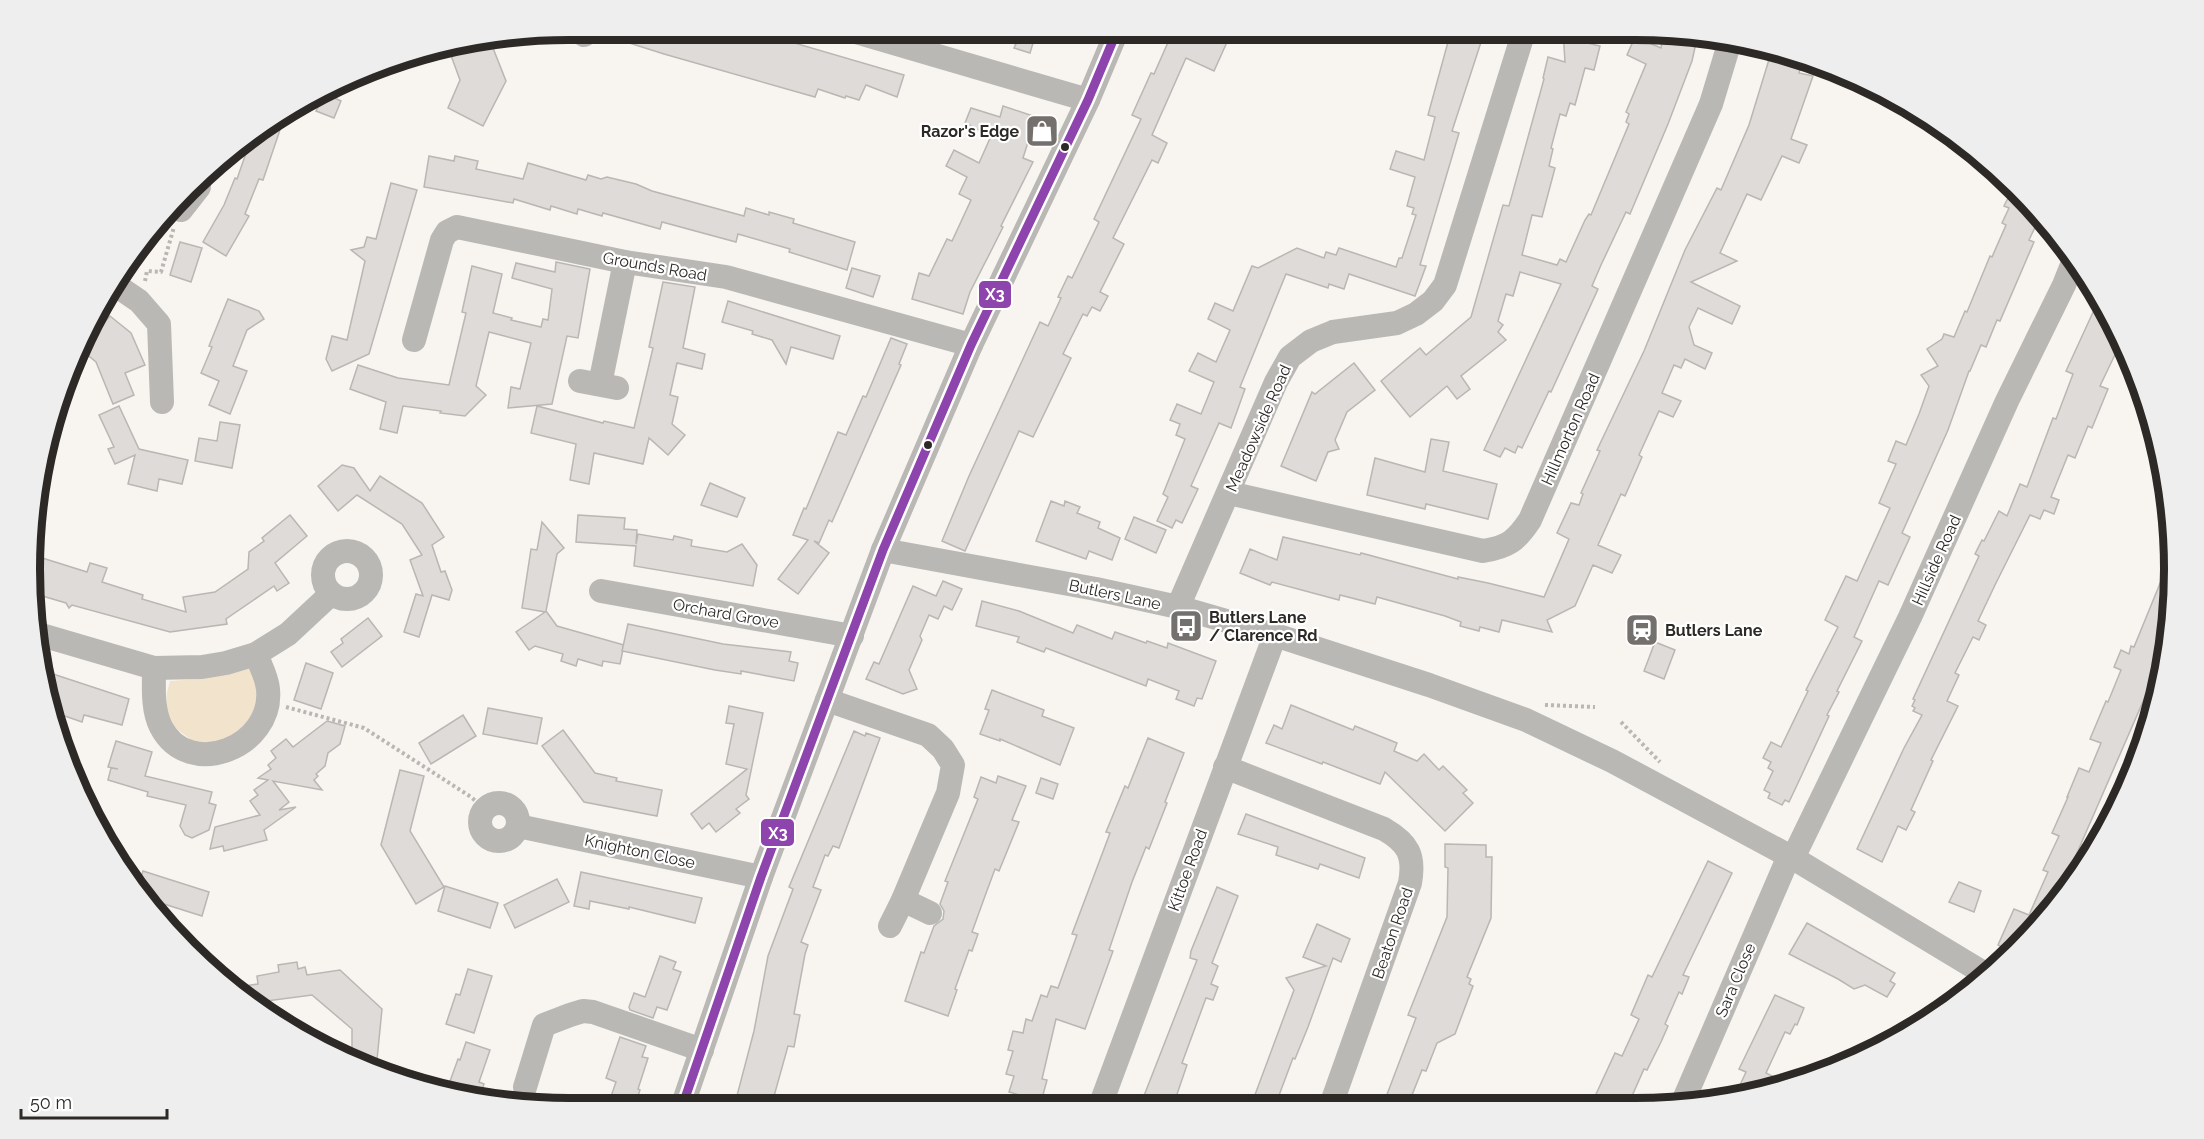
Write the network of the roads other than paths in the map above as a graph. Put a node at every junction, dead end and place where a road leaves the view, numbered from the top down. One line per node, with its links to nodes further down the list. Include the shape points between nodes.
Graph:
1 (885, 40): 5 (street)
2 (1113, 40): 5 (street)
3 (1521, 40): 13 (street, Meadowside Road, via 1445,285 1433,301 1397,323 1333,333 1311,341 1290,357)
4 (1728, 49): 13 (street, Hillmorton Road, via 1711,104 1520,536 1501,548 1483,551)
5 (1088, 100): 10 (street)
6 (625, 262): 9 (street, Grounds Road, via 457,227 442,240); 10 (street, Grounds Road, via 726,278); 11 (street)
7 (2070, 270): 26 (street, Hillside Road, via 1910,617)
8 (121, 289): 12 (street, via 139,301 159,324)
9 (414, 340)
10 (971, 345): 14 (street)
11 (599, 384)
12 (162, 402)
13 (1229, 493): 17 (street, Meadowside Road)
14 (883, 550): 17 (street, Butlers Lane); 20 (street)
15 (601, 591): 20 (street, Orchard Grove)
16 (331, 594): 21 (street, via 288,634)
17 (1178, 607): 18 (street, Butlers Lane)
18 (1275, 635): 24 (street, Kittoe Road); 26 (street, Butlers Lane, via 1526,720 1612,761)
19 (45, 636): 22 (street)
20 (852, 636): 23 (street)
21 (256, 654): 22 (street, via 202,667); 22 (street, via 268,687 262,722 252,736 235,748 216,753 197,753 179,747 167,736 154,701)
22 (154, 668)
23 (827, 700): 27 (street); 28 (street, via 928,735 953,765 948,793)
24 (1225, 767): 36 (street, Kittoe Road); 37 (street, Beaton Road, via 1384,829 1403,843 1410,854 1410,883)
25 (484, 809): 27 (street, Knighton Close, via 493,803 503,803 513,807 518,826)
26 (1791, 857): 31 (street, Butlers Lane); 34 (street, Sara Close)
27 (761, 877): 32 (street)
28 (903, 900): 29 (street); 30 (street)
29 (930, 913)
30 (890, 926)
31 (1979, 970)
32 (702, 1050): 33 (street, via 583,1011 544,1025); 35 (street)
33 (525, 1087)
34 (1686, 1096)
35 (685, 1098)
36 (1103, 1098)
37 (1334, 1098)

